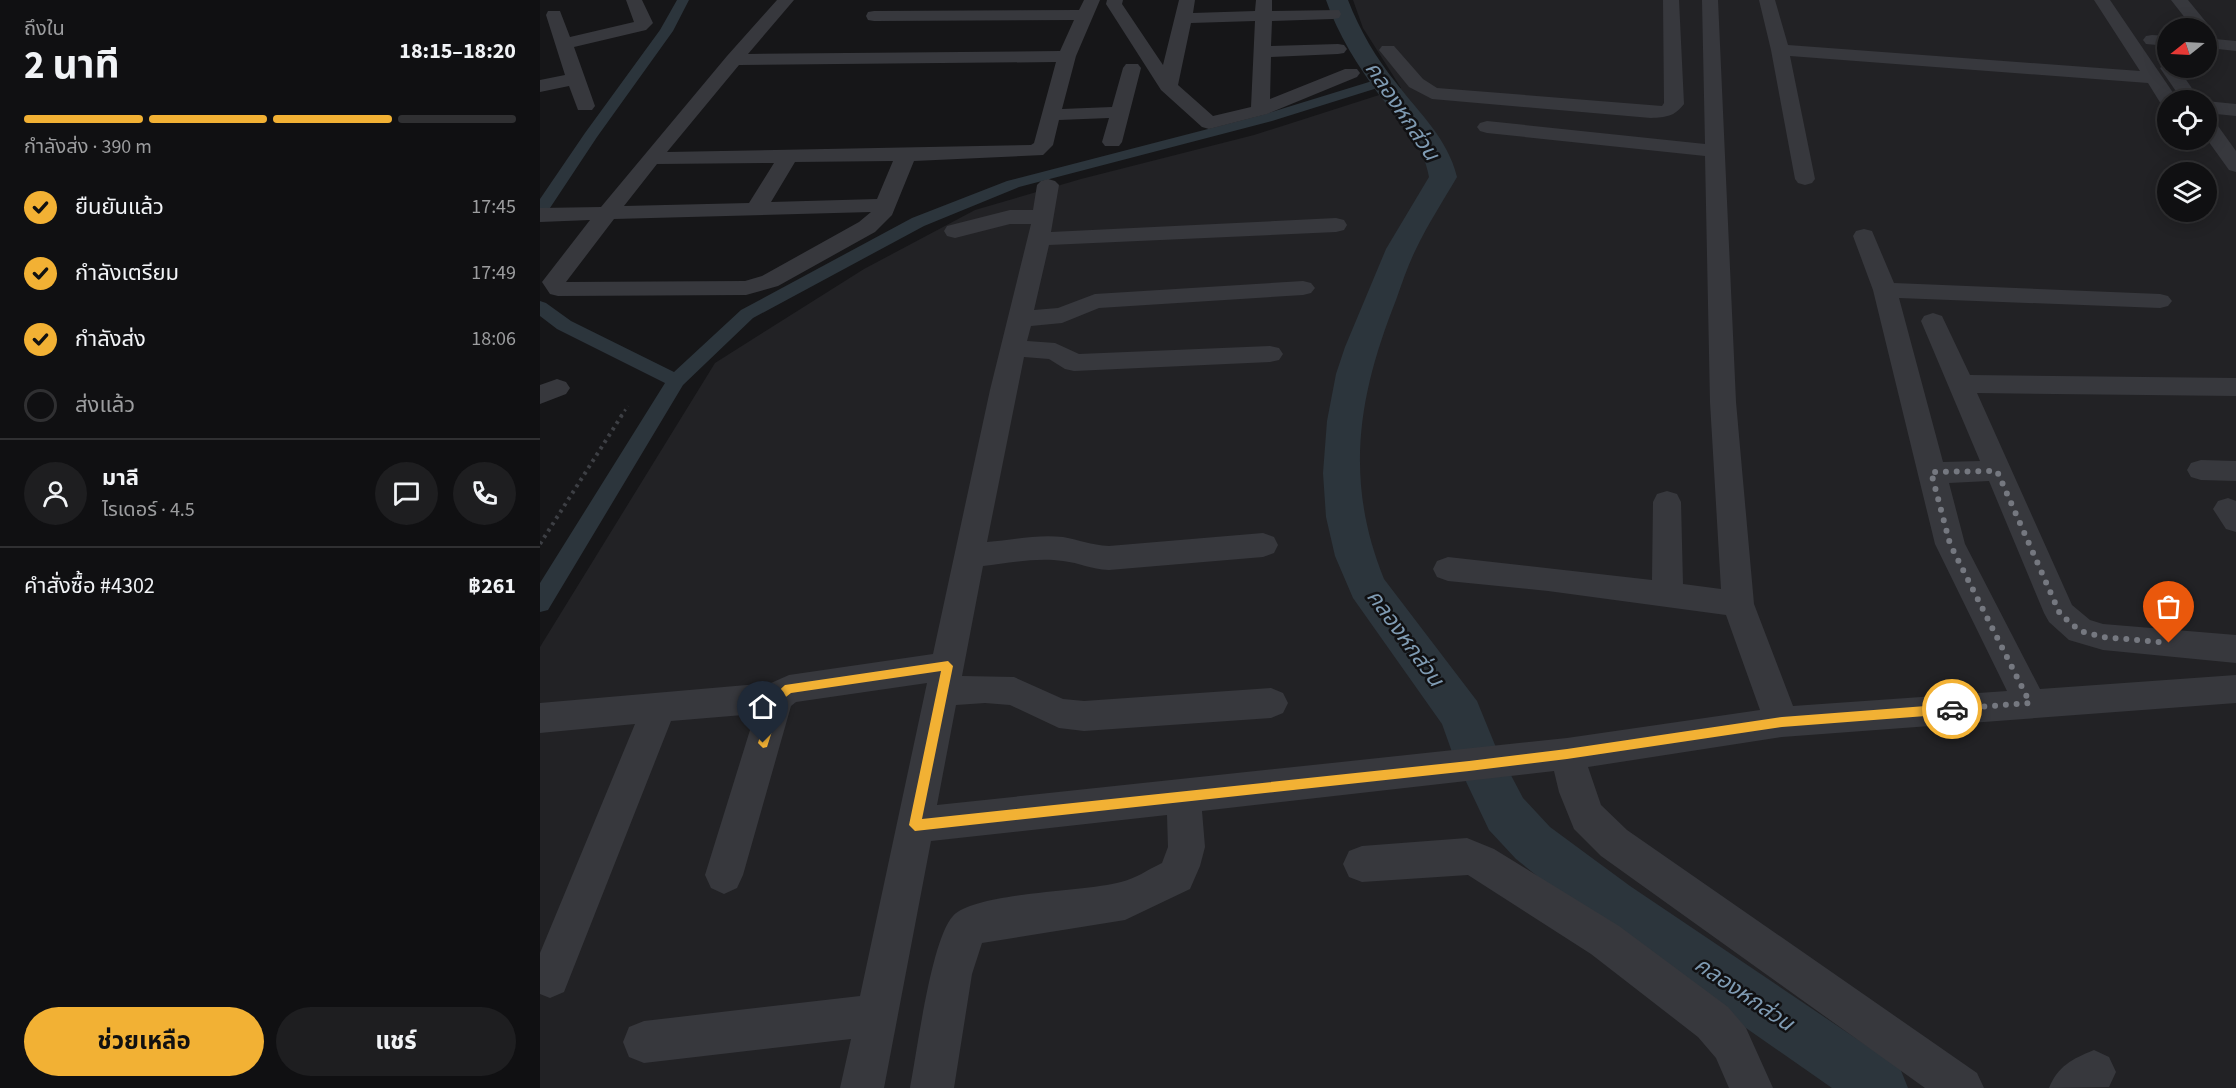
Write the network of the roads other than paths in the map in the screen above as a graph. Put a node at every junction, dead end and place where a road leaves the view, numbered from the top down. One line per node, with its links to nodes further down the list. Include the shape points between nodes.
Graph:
1 (786, 0): 38 (street)
2 (959, 0): 18 (street)
3 (1115, 0): 44 (street)
4 (1187, 0): 21 (street)
5 (1671, 0): 29 (street, via 1674,104 1666,111 1432,93 1416,83)
6 (1710, 0): 55 (street)
7 (1767, 0): 30 (street)
8 (2102, 0): 41 (street)
9 (2179, 0): 22 (street)
10 (634, 1): 25 (street, via 644,23 640,26)
11 (1089, 8): 16 (street); 32 (street)
12 (1264, 8): 14 (street); 21 (street); 31 (street)
13 (897, 11): 17 (street); 18 (street); 37 (street)
14 (1333, 14)
15 (554, 15): 25 (street)
16 (1046, 15): 20 (street); 35 (street)
17 (874, 16)
18 (942, 16): 19 (street); 36 (street)
19 (970, 16): 20 (street); 33 (street)
20 (1006, 16): 34 (street)
21 (1183, 18): 44 (street)
22 (2194, 18)
23 (2141, 24): 24 (street)
24 (2157, 38)
25 (563, 44): 42 (street)
26 (2217, 45): 27 (street)
27 (2236, 45)
28 (1338, 49): 31 (street)
29 (1388, 50)
30 (1780, 50): 41 (street); 60 (street)
31 (1262, 52): 48 (street)
32 (1067, 56): 35 (street); 51 (street)
33 (950, 57): 34 (street); 36 (street)
34 (987, 57): 35 (street)
35 (1024, 57)
36 (907, 58): 37 (street)
37 (867, 59): 38 (street)
38 (733, 60): 58 (street)
39 (1132, 68): 50 (street)
40 (1351, 73): 48 (street)
41 (2153, 78): 45 (street)
42 (574, 79): 43 (street); 46 (street)
43 (540, 86)
44 (1168, 86): 48 (street, via 1209,123)
45 (2161, 90)
46 (585, 106)
47 (2217, 108): 49 (street)
48 (1260, 110)
49 (2236, 110)
50 (1120, 112): 51 (street); 54 (street)
51 (1051, 115): 56 (street, via 1043,145 1036,151)
52 (1487, 127): 55 (street)
53 (2217, 139): 59 (street)
54 (1112, 142)
55 (1715, 152): 87 (street, via 1723,402)
56 (906, 155): 57 (street); 62 (street)
57 (788, 157): 58 (street); 63 (street)
58 (652, 158): 64 (street)
59 (2236, 166)
60 (1805, 179)
61 (1048, 185): 67 (street)
62 (885, 206): 63 (street); 64 (street, via 867,227 770,281 746,288 558,289 554,282)
63 (754, 209): 64 (street)
64 (606, 213): 65 (street)
65 (540, 215)
66 (1336, 225): 67 (street)
67 (1040, 228): 68 (street, via 1010,217); 74 (street)
68 (955, 231)
69 (1864, 236): 71 (street)
70 (1303, 288): 74 (street, via 1095,301)
71 (1885, 290): 72 (street); 81 (street)
72 (2160, 301)
73 (1933, 321): 76 (street)
74 (1016, 334): 75 (street, via 1074,363); 84 (street)
75 (1270, 354)
76 (1960, 384): 77 (street); 79 (street)
77 (2236, 387)
78 (2201, 470): 80 (street)
79 (1997, 471): 81 (street); 88 (street, via 2060,614 2080,631 2103,637)
80 (2236, 471)
81 (1931, 472): 93 (street, via 1950,544)
82 (1667, 502): 86 (street)
83 (1263, 545): 84 (street, via 1109,558 1039,548)
84 (970, 556): 89 (street)
85 (1448, 569): 86 (street)
86 (1668, 595): 87 (street)
87 (1738, 604): 96 (street)
88 (2236, 649)
89 (945, 679): 91 (street, via 789,689); 92 (street, via 1014,692 1059,713 1084,716); 99 (street)
90 (2236, 689): 93 (street)
91 (777, 697): 94 (street); 101 (street)
92 (1271, 703)
93 (2030, 703): 96 (street)
94 (659, 708): 95 (street); 102 (street)
95 (540, 718)
96 (1782, 722): 97 (street)
97 (1560, 755): 98 (street); 108 (street, via 1587,817 1614,843)
98 (1181, 797): 99 (street); 106 (street, via 1188,825 1188,848 1176,876 1125,901 980,922 968,929 952,974)
99 (915, 825): 103 (street)
100 (1362, 864): 107 (street, via 1467,856 1481,862 1605,940 1713,1022 1731,1043)
101 (724, 875)
102 (550, 978)
103 (875, 1016): 104 (street); 105 (street)
104 (644, 1042)
105 (862, 1088)
106 (932, 1088)
107 (1751, 1088)
108 (1962, 1088)

